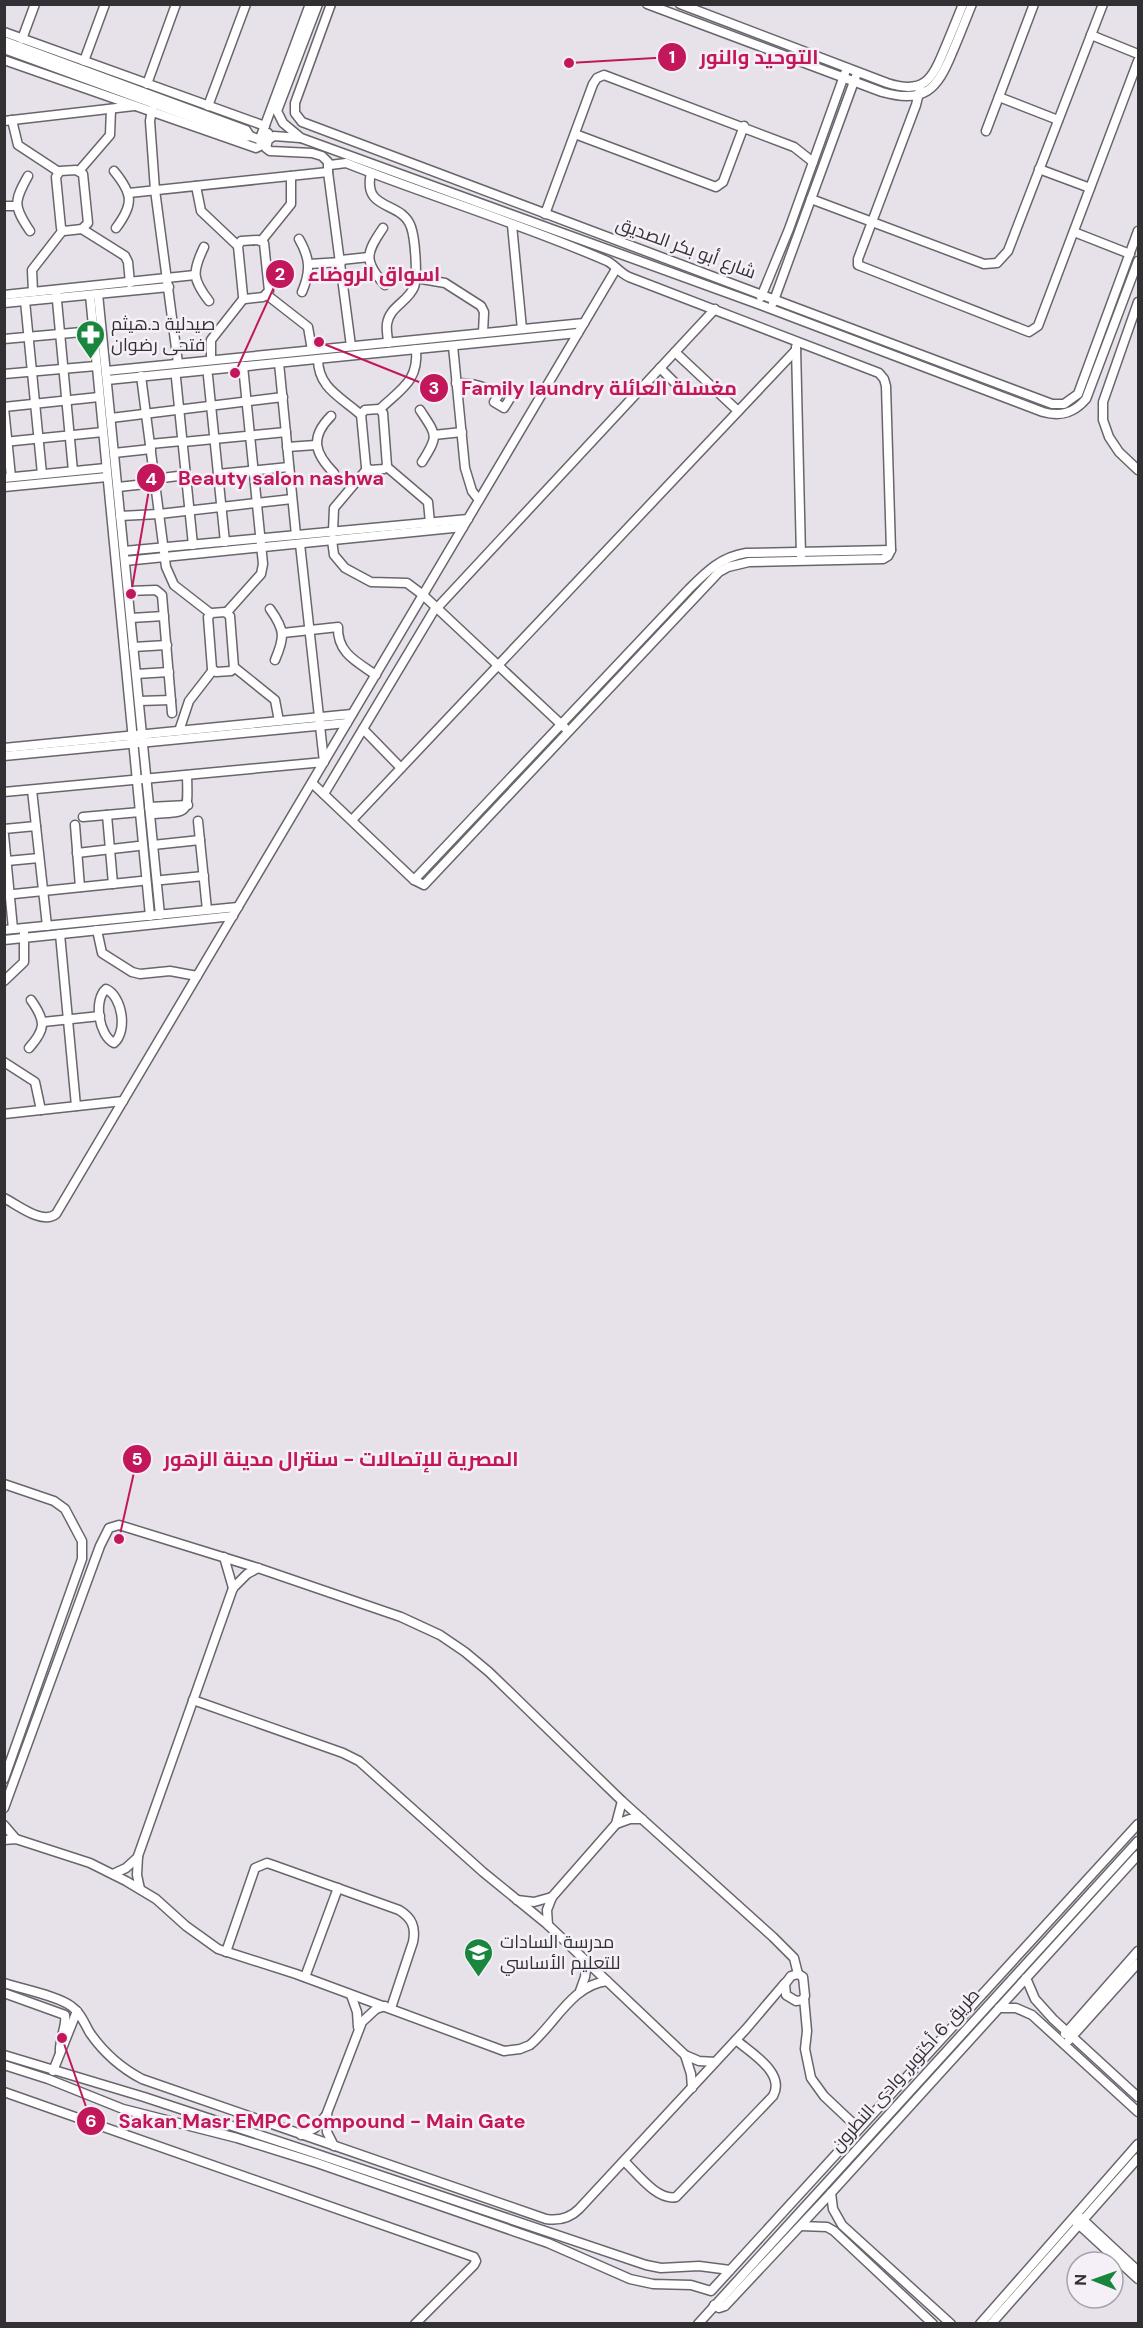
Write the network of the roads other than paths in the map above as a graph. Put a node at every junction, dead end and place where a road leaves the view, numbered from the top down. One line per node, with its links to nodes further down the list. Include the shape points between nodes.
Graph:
1 (35, 4): 19 (street)
2 (105, 4): 28 (street)
3 (176, 4): 35 (street)
4 (246, 4): 41 (street)
5 (310, 4): 47 (street)
6 (318, 4): 24 (street)
7 (331, 4): 25 (street)
8 (647, 4): 15 (street)
9 (680, 4): 14 (street)
10 (963, 4): 36 (street, via 937,68)
11 (972, 4): 37 (street, via 941,79)
12 (1034, 4): 38 (street)
13 (1103, 4): 17 (street)
14 (698, 11): 15 (street); 18 (street)
15 (694, 22): 22 (street)
16 (4, 32): 19 (street)
17 (1091, 35): 26 (street); 45 (street)
18 (764, 37): 21 (street); 22 (street)
19 (22, 39): 28 (street)
20 (4, 41): 32 (street)
21 (789, 45): 27 (street); 31 (street)
22 (760, 47): 27 (street)
23 (4, 49): 32 (street)
24 (301, 49): 25 (street); 44 (street)
25 (313, 52): 69 (street, شارع أبو بكر الصديق, via 295,103 295,113 302,122)
26 (1138, 54)
27 (785, 56): 33 (street)
28 (84, 61): 35 (street)
29 (6, 62): 40 (street)
30 (1138, 62): 66 (street)
31 (847, 67): 33 (street); 34 (street)
32 (85, 75): 39 (street); 51 (street)
33 (844, 76): 34 (street); 53 (street)
34 (856, 76): 36 (street, via 902,88); 37 (street, via 893,95); 54 (street)
35 (147, 84): 39 (street)
36 (921, 85): 37 (street)
37 (919, 95): 75 (street)
38 (999, 97): 45 (street); 49 (street)
39 (171, 98): 41 (street); 51 (street, via 246,130)
40 (137, 105): 42 (street); 43 (street)
41 (208, 106): 47 (street)
42 (111, 109): 46 (street); 59 (street, via 110,135)
43 (152, 110): 44 (street, via 258,148); 67 (street)
44 (277, 111): 52 (street, via 283,123)
45 (1058, 120): 58 (street)
46 (8, 121): 61 (street, via 18,145)
47 (265, 126): 51 (street, via 260,138)
48 (744, 126): 50 (street, via 604,75 593,84); 50 (street, via 722,185 716,187); 55 (street)
49 (986, 131)
50 (574, 134): 74 (street)
51 (250, 136)
52 (301, 138): 57 (street, via 274,136 266,148 320,155); 73 (street)
53 (818, 145): 54 (street); 55 (street); 56 (street)
54 (830, 146): 70 (street)
55 (794, 147): 56 (street)
56 (813, 162): 80 (street)
57 (329, 168): 62 (street, via 346,163); 64 (street); 94 (street)
58 (1039, 169): 66 (street); 75 (street, via 1008,251 998,263 984,264)
59 (79, 171): 61 (street); 79 (street, via 83,174 88,223)
60 (114, 171): 68 (street)
61 (59, 172): 81 (street, via 56,177)
62 (371, 173): 76 (street); 99 (street, via 369,187 374,198 402,214 412,228)
63 (28, 176): 72 (street, via 19,190)
64 (291, 176): 65 (street); 88 (street, via 291,204)
65 (196, 186): 67 (street); 90 (street, via 201,211)
66 (1090, 188): 85 (street)
67 (155, 190): 68 (street); 101 (street)
68 (129, 193): 77 (street, via 127,213)
69 (496, 195): 73 (street); 74 (street, شارع أبو بكر الصديق)
70 (811, 199): 75 (street); 86 (street)
71 (4, 206): 72 (street)
72 (17, 206): 82 (street)
73 (492, 207): 89 (street)
74 (545, 214): 83 (street, شارع أبو بكر الصديق)
75 (871, 222): 85 (street, via 857,261 860,267 1025,332 1038,326)
76 (512, 225): 97 (street, via 610,262); 122 (street)
77 (116, 228)
78 (383, 228): 93 (street)
79 (82, 229): 81 (street); 100 (street, via 124,256)
80 (789, 229): 86 (street); 106 (street)
81 (63, 230): 103 (street, via 32,270)
82 (30, 231)
83 (591, 231): 89 (street); 106 (street, شارع أبو بكر الصديق)
84 (1138, 231): 92 (street)
85 (1074, 232): 92 (street)
86 (798, 233): 111 (street)
87 (299, 238): 96 (street)
88 (262, 240): 90 (street, via 243,241); 109 (street)
89 (586, 243): 116 (street)
90 (238, 246): 110 (street)
91 (204, 247): 98 (street)
92 (1130, 254): 117 (street)
93 (369, 257): 94 (street); 102 (street, via 373,272)
94 (341, 261): 96 (street); 132 (street)
95 (1138, 261): 118 (street)
96 (309, 264): 104 (street)
97 (616, 269): 119 (street); 121 (street)
98 (195, 275): 101 (street); 113 (street)
99 (416, 278): 124 (street, via 445,283 481,306); 129 (street, via 409,295 389,316)
100 (130, 283): 101 (street); 105 (street)
101 (168, 283): 108 (street); 140 (street)
102 (385, 285)
103 (33, 292): 105 (street); 107 (street)
104 (302, 292)
105 (56, 294): 108 (street); 112 (street); 126 (street)
106 (763, 294): 111 (street, شارع أبو بكر الصديق); 116 (street)
107 (4, 295)
108 (94, 295): 123 (street); 150 (street)
109 (267, 295): 110 (street); 135 (street, via 308,327)
110 (244, 298): 139 (street, via 211,340)
111 (775, 299): 120 (street); 131 (street, شارع أبو بكر الصديق)
112 (25, 301): 115 (street); 127 (street)
113 (209, 301)
114 (1138, 302): 194 (street, via 1103,402 1103,420 1109,437)
115 (4, 303)
116 (758, 304): 120 (street)
117 (1111, 305): 118 (street); 166 (street, via 1080,389)
118 (1120, 308): 166 (street, via 1086,399 1081,406)
119 (715, 309): 130 (street); 136 (street)
120 (771, 309): 131 (street)
121 (584, 323): 122 (street); 125 (street)
122 (522, 329): 124 (street)
123 (93, 331): 126 (street); 144 (street)
124 (483, 333): 134 (street)
125 (578, 333): 133 (street); 206 (street)
126 (60, 334): 127 (street); 147 (street)
127 (28, 337): 128 (street); 148 (street)
128 (4, 339)
129 (388, 343): 132 (street); 134 (street)
130 (796, 345): 170 (street); 224 (street); 224 (street, via 879,373 884,379 891,550 883,559)
131 (878, 345): 137 (street, شارع أبو بكر الصديق); 143 (street)
132 (351, 346): 135 (street)
133 (453, 346): 134 (street); 154 (street)
134 (411, 347): 138 (street); 167 (street, via 417,362 414,375)
135 (312, 350): 141 (street)
136 (675, 352): 146 (street); 170 (street)
137 (919, 354): 143 (street); 155 (street, شارع أبو بكر الصديق)
138 (318, 359): 142 (street); 172 (street, via 323,383)
139 (212, 360): 140 (street); 141 (street)
140 (178, 363): 150 (street)
141 (224, 363): 145 (street); 151 (street)
142 (279, 363): 145 (street); 160 (street)
143 (915, 364): 158 (street)
144 (96, 366): 147 (street); 159 (street)
145 (243, 366): 162 (street)
146 (660, 368): 156 (street); 228 (street)
147 (63, 369): 148 (street); 161 (street)
148 (32, 372): 149 (street); 163 (street)
149 (4, 374)
150 (106, 375): 151 (street); 174 (street)
151 (141, 376): 171 (street)
152 (208, 376): 164 (street)
153 (176, 378): 168 (street)
154 (456, 383): 157 (street, via 478,385); 177 (street)
155 (1003, 386): 158 (street); 166 (street, شارع أبو بكر الصديق)
156 (679, 387)
157 (498, 394)
158 (999, 396): 166 (street, via 1051,415)
159 (99, 397): 161 (street); 175 (street)
160 (282, 397): 162 (street); 176 (street)
161 (66, 400): 163 (street); 179 (street)
162 (246, 401): 164 (street); 180 (street)
163 (35, 404): 165 (street); 181 (street)
164 (211, 406): 168 (street); 182 (street)
165 (4, 407): 183 (street)
166 (1067, 407)
167 (380, 409): 172 (street, via 365,410); 191 (street)
168 (179, 410): 171 (street); 184 (street)
169 (420, 410): 178 (street)
170 (738, 411): 240 (street)
171 (146, 414): 174 (street); 186 (street)
172 (361, 415): 192 (street)
173 (331, 416): 185 (street, via 320,429)
174 (111, 418): 188 (street)
175 (103, 432): 179 (street); 196 (street)
176 (286, 432): 180 (street); 187 (street)
177 (462, 432): 178 (street); 206 (street, via 468,480)
178 (434, 435): 189 (street)
179 (70, 436): 181 (street); 195 (street)
180 (250, 436): 182 (street); 193 (street)
181 (38, 439): 183 (street); 198 (street)
182 (215, 439): 184 (street); 199 (street)
183 (6, 442): 201 (street)
184 (182, 442): 186 (street); 200 (street)
185 (316, 445): 187 (street); 197 (street, via 321,460)
186 (150, 447): 188 (street); 202 (street)
187 (287, 447): 190 (street)
188 (114, 453): 204 (street)
189 (422, 462)
190 (289, 467): 193 (street); 205 (street)
191 (387, 467): 192 (street); 213 (street, via 428,502)
192 (367, 469): 216 (street, via 334,508)
193 (253, 470): 199 (street); 207 (street)
194 (1138, 470)
195 (73, 471): 196 (street); 198 (street)
196 (107, 473): 201 (street); 212 (street)
197 (334, 473)
198 (42, 474): 201 (street)
199 (218, 474): 208 (street)
200 (186, 476): 202 (street); 209 (street)
201 (13, 479): 203 (street)
202 (155, 481): 204 (street); 210 (street)
203 (4, 487)
204 (118, 487): 212 (street)
205 (292, 499): 207 (street); 217 (street)
206 (479, 500): 211 (street)
207 (256, 503): 208 (street); 219 (street)
208 (222, 507): 209 (street); 218 (street)
209 (190, 511): 210 (street); 220 (street)
210 (159, 514): 212 (street); 223 (street)
211 (468, 519): 213 (street); 215 (street)
212 (118, 523): 222 (street); 235 (street)
213 (430, 523): 214 (street)
214 (415, 528): 215 (street); 216 (street)
215 (464, 528): 227 (street)
216 (332, 536): 217 (street); 227 (street, via 334,555 345,568 371,582 407,584)
217 (298, 539): 219 (street); 234 (street)
218 (225, 542): 220 (street); 221 (street)
219 (261, 543): 221 (street); 230 (street, via 261,574)
220 (193, 545): 223 (street)
221 (238, 545): 223 (street)
222 (124, 551): 223 (street); 225 (street)
223 (164, 552): 225 (street); 231 (street, via 174,585)
224 (801, 556): 253 (street, via 746,553 719,561); 257 (street, via 749,562 719,573)
225 (125, 561): 226 (street)
226 (128, 591): 232 (street, via 159,591); 233 (street)
227 (423, 595): 228 (street); 245 (street)
228 (436, 607): 240 (street); 255 (street)
229 (270, 609): 236 (street)
230 (227, 612): 231 (street); 241 (street)
231 (210, 613): 242 (street)
232 (164, 616): 233 (street); 237 (street)
233 (131, 618): 235 (street)
234 (309, 630): 236 (street); 245 (street, via 338,627 345,654); 251 (street)
235 (127, 633): 238 (street); 259 (street)
236 (283, 633): 239 (street)
237 (167, 645): 238 (street); 243 (street)
238 (134, 647): 244 (street)
239 (275, 660)
240 (498, 665): 253 (street); 263 (street)
241 (234, 667): 242 (street, via 231,671); 250 (street, via 275,700)
242 (213, 670): 256 (street, via 189,701)
243 (169, 672): 244 (street); 246 (street)
244 (136, 674): 247 (street)
245 (376, 675): 249 (street)
246 (171, 699): 247 (street); 248 (street)
247 (139, 701): 258 (street)
248 (172, 713)
249 (352, 714): 251 (street); 252 (street)
250 (279, 721): 251 (street); 254 (street)
251 (319, 721): 252 (street); 254 (street); 262 (street)
252 (347, 723): 262 (street)
253 (562, 725): 257 (street); 290 (street)
254 (239, 729): 256 (street); 258 (street)
255 (363, 729): 263 (street); 270 (street)
256 (178, 731): 258 (street)
257 (570, 732): 290 (street, via 428,884 420,885)
258 (143, 738): 259 (street); 265 (street)
259 (133, 739): 260 (street); 261 (street); 266 (street)
260 (4, 748)
261 (4, 756)
262 (324, 762): 264 (street); 267 (street)
263 (401, 768): 275 (street)
264 (187, 775): 265 (street); 271 (street, via 185,810)
265 (147, 779): 266 (street); 271 (street)
266 (137, 780): 268 (street); 272 (street)
267 (312, 783): 270 (street); 296 (street)
268 (32, 790): 269 (street); 278 (street)
269 (4, 792)
270 (324, 794): 275 (street)
271 (150, 811): 282 (street)
272 (140, 812): 273 (street); 299 (street)
273 (106, 815): 274 (street); 284 (street)
274 (82, 817)
275 (352, 820): 290 (street)
276 (198, 821): 281 (street)
277 (75, 825): 285 (street)
278 (36, 826): 279 (street); 286 (street)
279 (4, 829)
280 (4, 835): 287 (street)
281 (200, 840): 282 (street); 288 (street)
282 (153, 845): 298 (street)
283 (138, 846): 284 (street)
284 (110, 849): 285 (street); 292 (street)
285 (77, 853): 293 (street)
286 (39, 858): 287 (street); 294 (street)
287 (6, 862): 295 (street)
288 (204, 876): 289 (street); 297 (street)
289 (162, 879)
290 (414, 880)
291 (141, 881): 292 (street)
292 (113, 884): 293 (street)
293 (80, 887): 294 (street)
294 (43, 891): 295 (street); 302 (street)
295 (7, 895): 304 (street)
296 (238, 907): 297 (street); 300 (street)
297 (207, 910): 298 (street)
298 (160, 915): 299 (street)
299 (150, 916): 301 (street)
300 (233, 916): 301 (street); 309 (street)
301 (126, 922): 302 (street); 305 (street)
302 (47, 926): 303 (street)
303 (24, 928): 304 (street); 307 (street)
304 (9, 929)
305 (97, 930): 306 (street); 309 (street, via 102,953 132,972 170,971)
306 (60, 934): 307 (street); 313 (street)
307 (24, 938): 308 (street); 310 (street, via 24,962)
308 (4, 940)
309 (197, 976): 317 (street)
310 (4, 981)
311 (31, 1000): 314 (street)
312 (100, 1016): 312 (street, via 106,1036 114,1042 120,1034 120,1014 114,995 106,989 100,998); 313 (street)
313 (68, 1019): 314 (street); 318 (street)
314 (43, 1022): 315 (street, via 39,1036)
315 (29, 1048)
316 (4, 1062): 319 (street, via 35,1082)
317 (123, 1101): 318 (street); 321 (street, via 53,1217 42,1218)
318 (76, 1106): 319 (street)
319 (41, 1110): 320 (street)
320 (4, 1114)
321 (4, 1198)
322 (4, 1484): 327 (street, via 61,1506 70,1517 83,1550)
323 (224, 1557): 324 (street); 325 (street); 329 (street, via 119,1525 109,1527)
324 (258, 1568): 325 (street); 328 (street, via 401,1617 440,1635 489,1672)
325 (233, 1588): 326 (street)
326 (193, 1700): 338 (street); 344 (street, via 359,1761)
327 (4, 1779)
328 (622, 1801): 330 (street); 331 (street)
329 (4, 1808)
330 (642, 1819): 331 (street); 350 (street, via 791,1954)
331 (616, 1824): 343 (street)
332 (1138, 1824): 367 (street, طريق 6 أكتوبر, وادى النطرون)
333 (4, 1825): 334 (street)
334 (16, 1839): 335 (street); 340 (street)
335 (4, 1840)
336 (1138, 1841): 372 (street, طريق 6 أكتوبر, وادى النطرون)
337 (1138, 1855): 339 (street)
338 (138, 1856): 340 (street); 342 (street)
339 (1135, 1862): 352 (street)
340 (113, 1874): 342 (street)
341 (338, 1888): 346 (street, via 261,1864 253,1874); 351 (street); 362 (street, via 399,1910 412,1923 413,1942)
342 (141, 1890): 346 (street, via 195,1934)
343 (552, 1897): 344 (street, via 534,1902); 345 (street, via 547,1910)
344 (516, 1899): 345 (street)
345 (548, 1925): 348 (street)
346 (226, 1952): 351 (street)
347 (1138, 1952): 371 (street)
348 (586, 1962): 353 (street); 356 (street)
349 (1138, 1963): 371 (street)
350 (798, 1974): 355 (street); 359 (street, via 804,1981)
351 (305, 1977): 358 (street)
352 (1026, 1978): 363 (street); 365 (street, via 1035,1999)
353 (607, 1982): 356 (street); 378 (street)
354 (4, 1983): 364 (street, via 65,2002)
355 (785, 1983): 360 (street); 361 (street)
356 (580, 1992): 362 (street, via 534,2041 515,2051 499,2049)
357 (4, 1994): 376 (street, via 65,2015)
358 (351, 1995): 362 (street); 369 (street)
359 (804, 1998): 360 (street); 391 (street, via 811,2078)
360 (790, 2000): 361 (street)
361 (767, 2003): 373 (street)
362 (388, 2007): 369 (street, via 368,2015)
363 (999, 2008): 368 (street, via 1026,2012); 375 (street)
364 (77, 2011): 366 (street); 370 (street)
365 (1053, 2019): 368 (street); 371 (street)
366 (85, 2022): 370 (street); 392 (street, via 108,2055 135,2076)
367 (951, 2027): 372 (street); 391 (street, طريق 6 أكتوبر, وادى النطرون)
368 (1046, 2028): 374 (street)
369 (358, 2030): 389 (street)
370 (69, 2033): 376 (street)
371 (1069, 2034): 374 (street); 386 (street)
372 (959, 2035): 375 (street); 399 (street, طريق 6 أكتوبر, وادى النطرون)
373 (736, 2040): 379 (street); 396 (street, via 773,2074 777,2086 773,2096 676,2197 660,2195)
374 (1062, 2042): 388 (street)
375 (968, 2043): 397 (street)
376 (60, 2052): 381 (street)
377 (4, 2055): 381 (street)
378 (686, 2055): 379 (street); 382 (street)
379 (716, 2062): 382 (street)
380 (4, 2065): 387 (street)
381 (53, 2072): 384 (street)
382 (692, 2088): 396 (street)
383 (4, 2092): 410 (street, via 474,2257 474,2265)
384 (128, 2093): 385 (street); 387 (street, via 122,2098)
385 (144, 2097): 390 (street, via 148,2105); 404 (street, via 646,2265)
386 (1138, 2097)
387 (123, 2109): 390 (street)
388 (1138, 2112)
389 (327, 2113): 392 (street, via 315,2128); 394 (street, via 327,2132)
390 (141, 2114): 404 (street, طريق 6 أكتوبر, وادى النطرون, via 317,2163 548,2243 630,2279 691,2285 711,2291)
391 (859, 2129): 398 (street, طريق 6 أكتوبر, وادى النطرون)
392 (301, 2135): 394 (street)
393 (1138, 2144): 400 (street)
394 (334, 2146): 396 (street, via 551,2220 564,2219 576,2212)
395 (1138, 2158): 400 (street)
396 (624, 2161)
397 (831, 2193): 401 (street); 402 (street, via 835,2214)
398 (799, 2195): 399 (street); 404 (street, طريق 6 أكتوبر, وادى النطرون)
399 (807, 2202): 407 (street, طريق 6 أكتوبر, وادى النطرون)
400 (1078, 2219): 405 (street); 406 (street); 414 (street); 415 (street)
401 (801, 2226): 403 (street, via 827,2227); 407 (street)
402 (850, 2232): 403 (street); 408 (street)
403 (843, 2240): 409 (street)
404 (730, 2270)
405 (1138, 2271)
406 (1138, 2279)
407 (738, 2286): 411 (street, via 724,2306 714,2306)
408 (918, 2293): 409 (street); 413 (street)
409 (910, 2301): 412 (street)
410 (414, 2324)
411 (698, 2324)
412 (933, 2324)
413 (951, 2324)
414 (980, 2324)
415 (991, 2324)

